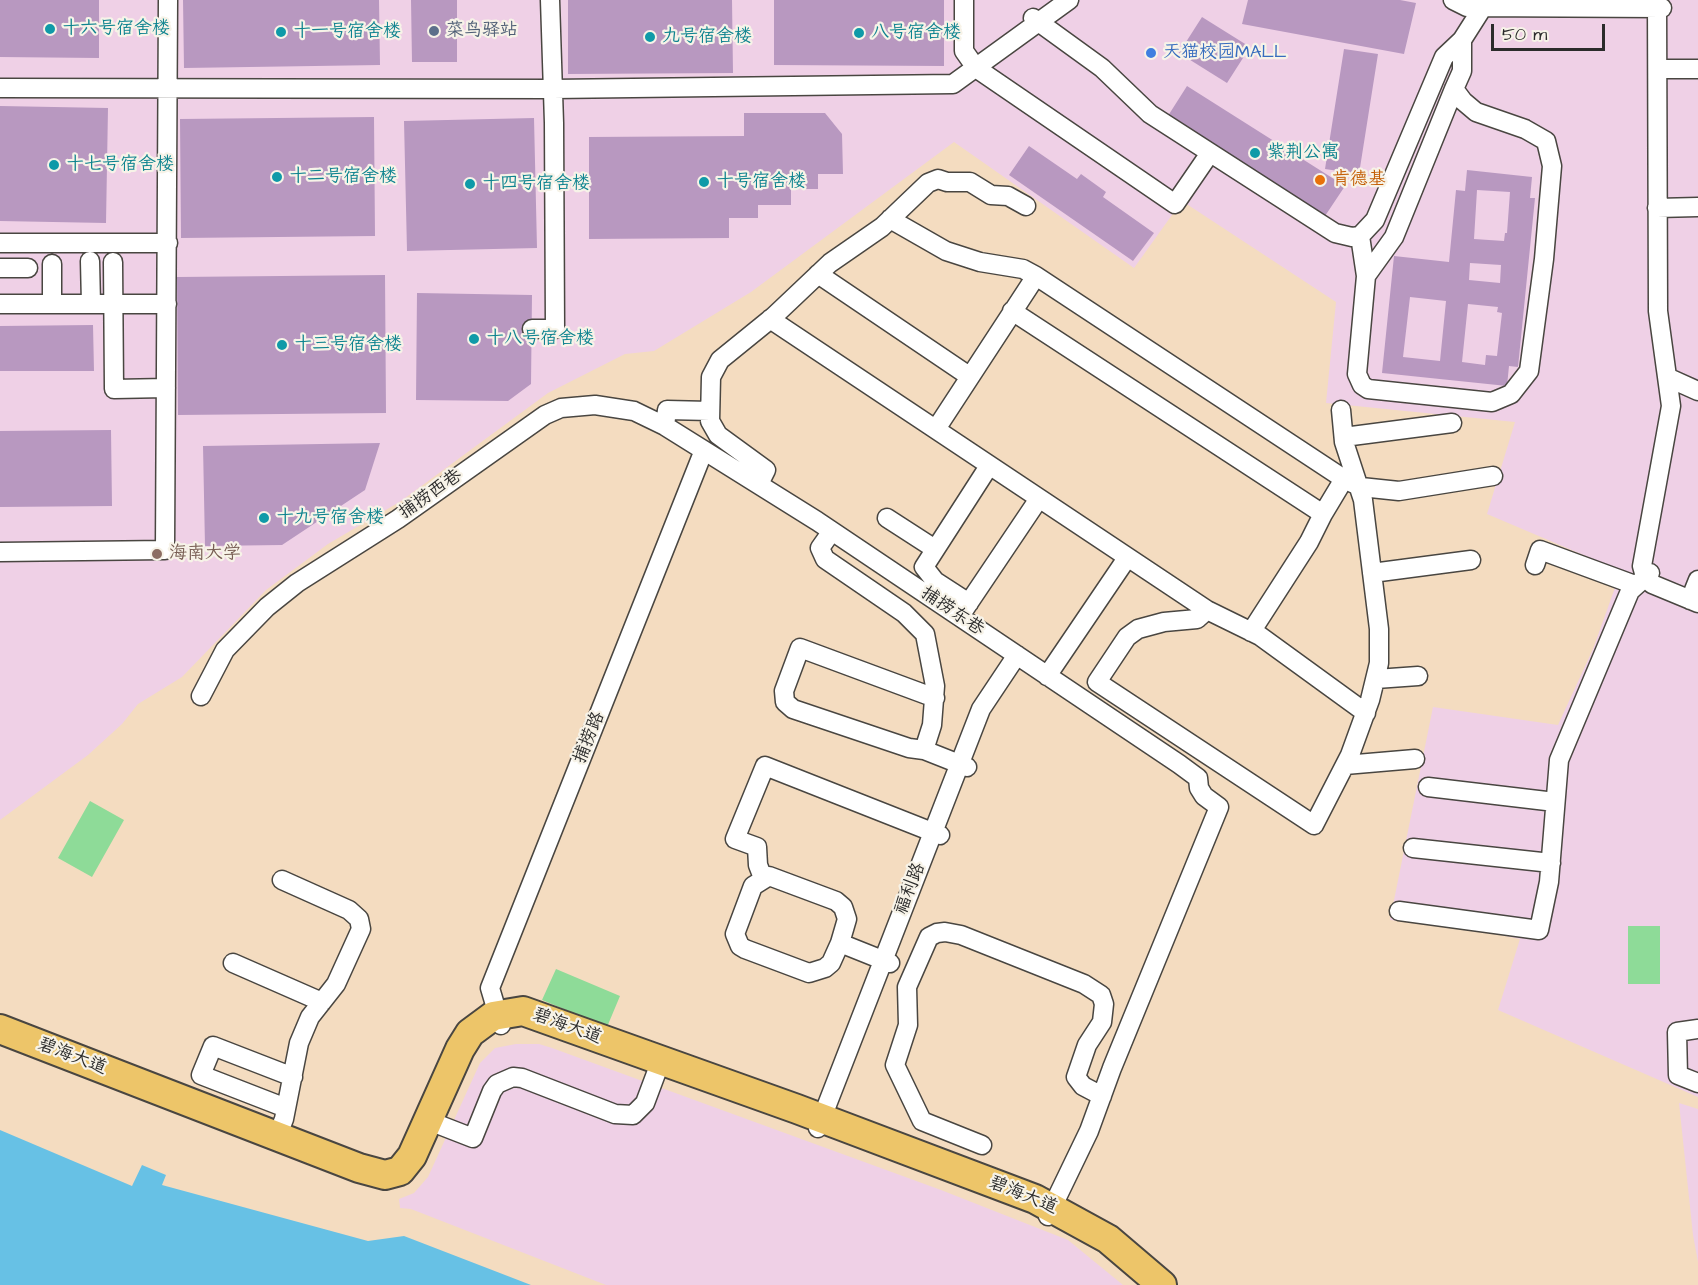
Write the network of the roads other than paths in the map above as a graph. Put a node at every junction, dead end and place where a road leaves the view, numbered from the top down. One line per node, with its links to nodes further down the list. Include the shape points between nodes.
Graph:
1 (158, 0): 19 (street)
2 (168, 0): 19 (street)
3 (545, 0): 20 (street)
4 (550, 0): 20 (street)
5 (964, 0): 15 (street, via 964,51)
6 (973, 0): 15 (street, via 973,46)
7 (1058, 0): 12 (street)
8 (1069, 0): 12 (street)
9 (1453, 0): 11 (street, via 1467,7)
10 (1660, 4): 11 (street); 16 (street)
11 (1483, 7): 13 (street)
12 (1036, 20): 15 (street); 23 (street, via 1102,68 1150,114)
13 (1462, 40): 22 (street, via 1462,71); 28 (street, via 1444,57 1375,220)
14 (1698, 61): 16 (street)
15 (978, 62): 20 (street, via 953,84); 23 (street, via 996,81 1174,204)
16 (1662, 65): 17 (street); 26 (street)
17 (1698, 69)
18 (0, 81): 19 (street)
19 (163, 83): 20 (street, via 181,90); 21 (street); 30 (street)
20 (550, 85): 47 (street)
21 (0, 88)
22 (1454, 89): 39 (street, via 1394,237); 39 (street, via 1476,112 1537,135 1546,141 1550,152 1552,181 1529,371 1511,394 1492,402 1368,389 1356,374)
23 (1210, 153): 28 (street, via 1335,233)
24 (1026, 206): 27 (street, via 1008,196 991,195 970,182 938,179 928,183)
25 (1698, 207): 26 (street)
26 (1660, 208): 49 (street, via 1658,311)
27 (890, 219): 37 (street); 38 (street, via 946,250 980,262 1023,269)
28 (1360, 236): 39 (street)
29 (0, 243): 30 (street)
30 (162, 247): 31 (street); 44 (street)
31 (0, 251)
32 (90, 261): 42 (street)
33 (113, 262): 43 (street)
34 (52, 264): 41 (street)
35 (0, 267): 36 (street)
36 (28, 267)
37 (818, 274): 46 (street); 48 (street)
38 (1036, 276): 45 (street); 62 (street)
39 (1366, 276)
40 (0, 304): 41 (street)
41 (52, 304): 42 (street)
42 (91, 304): 43 (street)
43 (114, 304): 44 (street); 50 (street, via 114,389)
44 (162, 304): 50 (street)
45 (1012, 311): 48 (street); 66 (street)
46 (770, 320): 54 (street, via 714,368); 57 (street)
47 (545, 329)
48 (969, 376): 57 (street)
49 (1672, 383): 51 (street); 52 (street); 77 (street, via 1643,560)
50 (162, 388): 70 (street)
51 (1698, 391)
52 (1698, 397)
53 (1341, 410): 58 (street)
54 (710, 411): 56 (street, via 668,410); 63 (street, via 713,429 766,470)
55 (1452, 423): 58 (street)
56 (665, 426): 59 (street, 捕捞西巷); 87 (street, 捕捞西巷, via 634,411 595,405 561,408 545,415 267,606 225,650)
57 (936, 429): 60 (street)
58 (1344, 437): 64 (street)
59 (704, 450): 63 (street, 捕捞东巷); 107 (street, 捕捞路, via 490,988)
60 (990, 466): 65 (street); 71 (street)
61 (1493, 476): 64 (street, via 1399,492)
62 (1344, 479): 64 (street); 66 (street)
63 (759, 484): 68 (street, 捕捞东巷)
64 (1361, 487): 76 (street)
65 (1038, 500): 73 (street); 79 (street)
66 (1323, 514): 81 (street)
67 (888, 518): 71 (street)
68 (832, 531): 79 (street, 捕捞东巷); 88 (street, via 820,549 825,559 904,613 925,634)
69 (0, 545): 70 (street)
70 (159, 545): 72 (street)
71 (935, 549): 79 (street, via 924,567)
72 (0, 552)
73 (1127, 558): 80 (street); 83 (street)
74 (1471, 560): 76 (street)
75 (1535, 565): 77 (street, via 1540,550)
76 (1372, 573): 85 (street, via 1380,652)
77 (1644, 578): 78 (street, via 1657,587); 96 (street, via 1630,591 1561,753)
78 (1695, 595)
79 (964, 610): 82 (street, 捕捞东巷)
80 (1207, 610): 81 (street); 86 (street, via 1197,620 1138,629 1127,638 1097,682)
81 (1251, 632): 90 (street)
82 (1020, 658): 83 (street, 捕捞东巷); 94 (street, 福利路, via 981,709)
83 (1047, 676): 89 (street, 捕捞东巷)
84 (1418, 676): 85 (street)
85 (1376, 680): 90 (street)
86 (1101, 685): 89 (street); 93 (street, via 1314,825)
87 (201, 696)
88 (935, 698): 91 (street); 91 (street, via 800,648 784,691 785,702 793,709)
89 (1088, 704): 113 (street, 捕捞东巷, via 1198,778 1204,796 1219,807)
90 (1366, 713): 93 (street)
91 (924, 750): 94 (street)
92 (1415, 759): 93 (street)
93 (1345, 765)
94 (963, 766): 97 (street, 福利路)
95 (1428, 787): 96 (street)
96 (1555, 802): 99 (street)
97 (937, 834): 100 (street, via 765,766 735,839 757,847); 104 (street, 福利路)
98 (1413, 848): 99 (street)
99 (1551, 863): 102 (street, via 1539,930)
100 (763, 878): 103 (street, via 769,876 843,906 847,919); 103 (street, via 750,893 735,934 740,945 809,973 831,963)
101 (282, 880): 106 (street, via 345,908 360,922 336,984)
102 (1399, 911)
103 (840, 943): 104 (street)
104 (887, 962): 119 (street, 福利路)
105 (233, 963): 106 (street)
106 (322, 1002): 114 (street, via 303,1034)
107 (500, 1021): 112 (main road, 碧海大道, via 545,1029); 118 (main road, 碧海大道, via 470,1049); 119 (main road, 碧海大道, via 523,1011); 120 (main road, 碧海大道, via 476,1026 465,1040 415,1150 400,1170 385,1174 368,1171)
108 (0, 1029): 120 (main road, 碧海大道)
109 (1698, 1029): 115 (street, via 1677,1032 1678,1075)
110 (1094, 1038): 113 (street, via 1088,1057 1090,1066); 116 (street, via 1087,1045 1076,1077 1083,1086); 121 (street, via 1104,1013 1101,995 1093,989 954,933 929,937 907,987 908,1025 895,1065 922,1121)
111 (0, 1040): 118 (main road, 碧海大道, via 381,1186 408,1179)
112 (657, 1071): 118 (street, via 641,1110 624,1116 522,1078 505,1079 492,1091 478,1141); 119 (main road, 碧海大道)
113 (1109, 1076): 116 (street)
114 (292, 1077): 117 (street); 117 (street, via 213,1046 201,1075)
115 (1698, 1083)
116 (1102, 1096): 122 (street, via 1078,1157)
117 (286, 1108): 120 (street)
118 (437, 1124)
119 (823, 1125): 122 (main road, 碧海大道)
120 (278, 1137)
121 (982, 1145)
122 (1050, 1211): 123 (main road, 碧海大道); 124 (main road, 碧海大道, via 1108,1239)
123 (1144, 1285)
124 (1162, 1285)

